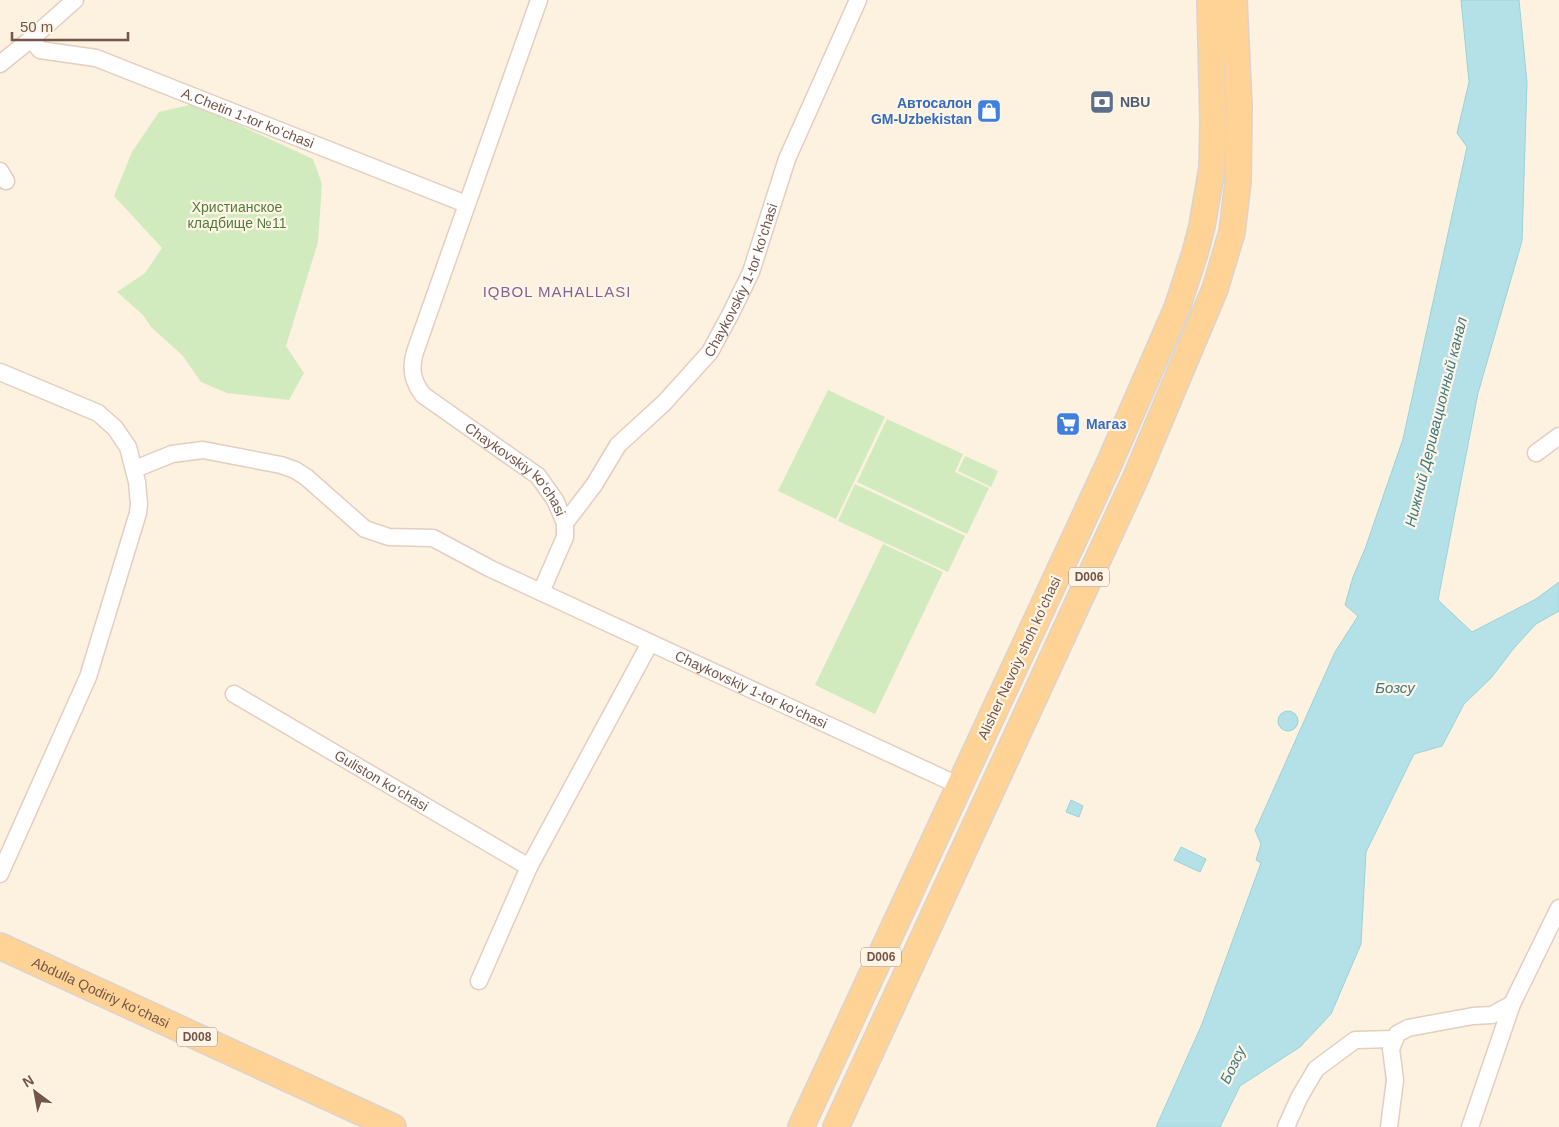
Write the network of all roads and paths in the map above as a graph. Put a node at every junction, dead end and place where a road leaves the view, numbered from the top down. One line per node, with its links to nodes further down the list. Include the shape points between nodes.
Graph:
1 (74, 0): 6 (street)
2 (539, 0): 8 (street, Chaykovskiy ko‘chasi)
3 (858, 0): 13 (street, Chaykovskiy 1-tor ko‘chasi, via 787,159 751,272 710,352 664,403 618,445 594,485)
4 (1210, 0): 17 (main road, Alisher Navoiy shoh koʻchasi / D006, via 1212,168 1202,226 1186,281 1110,464)
5 (1234, 0): 27 (main road, D006, via 1239,106 1238,182 1232,232 1215,289 1136,477)
6 (31, 39): 7 (street); 8 (street, A.Chetin 1-tor ko‘chasi, via 40,50 96,58)
7 (0, 64)
8 (466, 204): 13 (street, Chaykovskiy ko‘chasi, via 413,359 412,375 418,389 429,400 538,476 555,500)
9 (0, 372): 12 (street, via 107,419 128,447)
10 (1559, 436): 11 (street)
11 (1536, 453)
12 (135, 469): 14 (street, via 172,454 203,450 281,465 306,477 365,529 389,537 433,538); 19 (street, via 138,513 88,676)
13 (565, 523): 14 (street, Chaykovskiy ko‘chasi, via 563,544)
14 (541, 592): 15 (street, Chaykovskiy 1-tor ko‘chasi)
15 (650, 643): 17 (street, Chaykovskiy 1-tor ko‘chasi); 18 (street)
16 (234, 694): 18 (street, Guliston ko‘chasi)
17 (960, 786): 26 (main road, Alisher Navoiy shoh koʻchasi / D006)
18 (529, 867): 22 (street)
19 (0, 874)
20 (1559, 908): 23 (street)
21 (0, 946): 25 (main road, Abdulla Qodiriy ko‘chasi / D008)
22 (478, 981)
23 (1512, 1004): 24 (street, via 1492,1015 1408,1028 1397,1034); 30 (street)
24 (1395, 1039): 28 (street, via 1355,1040 1316,1069); 29 (street, via 1392,1049 1395,1080)
25 (393, 1127)
26 (801, 1127)
27 (836, 1127)
28 (1286, 1127)
29 (1389, 1127)
30 (1470, 1127)

